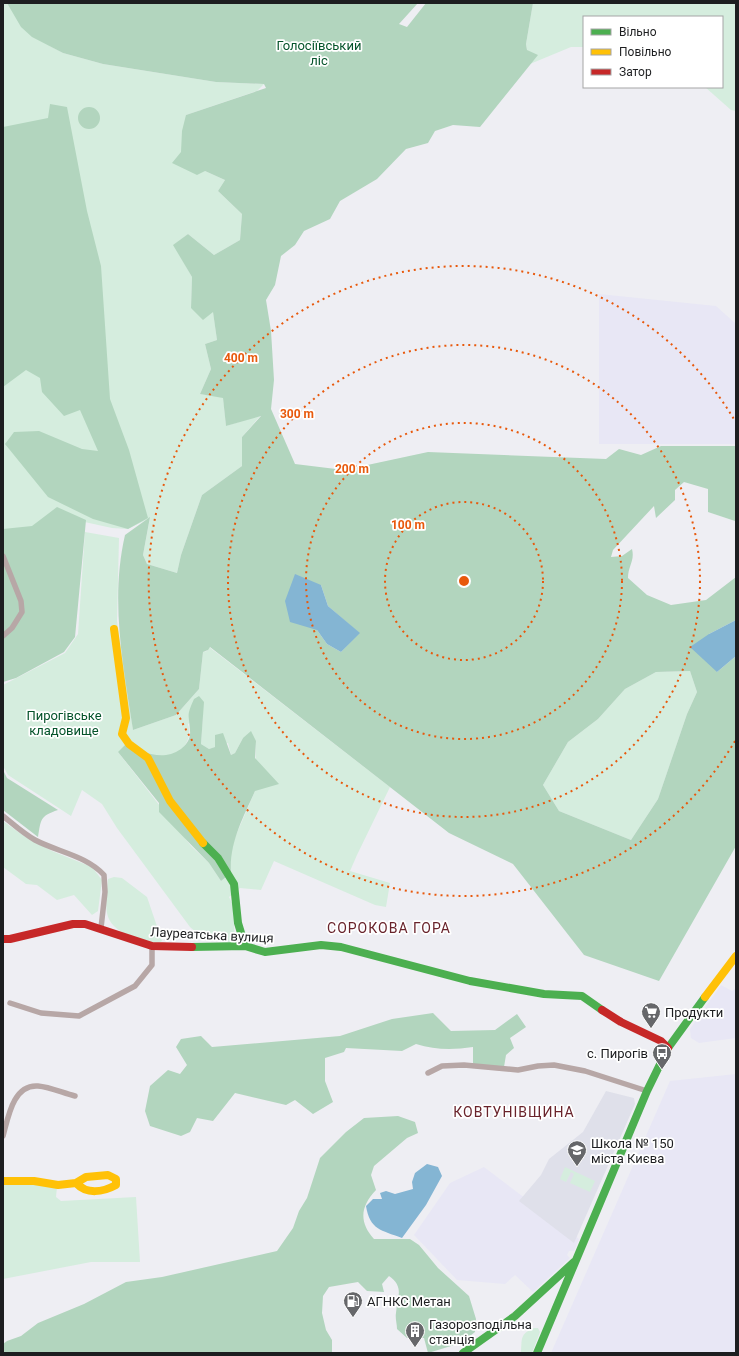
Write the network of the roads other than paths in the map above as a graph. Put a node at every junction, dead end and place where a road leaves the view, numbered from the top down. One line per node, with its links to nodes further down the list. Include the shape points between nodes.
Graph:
1 (3, 556): 3 (street, via 21,601 22,612 12,628)
2 (114, 629): 8 (street, via 126,718 122,734 148,758 170,801 194,833 218,858 234,884 238,923)
3 (3, 636)
4 (3, 816): 5 (street, via 33,839 98,868 104,875 105,892)
5 (101, 928): 6 (street, Лауреатська вулиця, via 73,924); 7 (street, Лауреатська вулиця)
6 (3, 939)
7 (152, 946): 8 (street, Лауреатська вулиця); 10 (street, via 152,965 135,986 79,1016 40,1013)
8 (245, 946): 11 (street, Лауреатська вулиця, via 265,952 321,945 341,947 470,981 544,994 582,996 621,1022 660,1041)
9 (736, 956): 11 (street)
10 (10, 1004)
11 (668, 1048): 13 (street)
12 (428, 1073): 13 (street, via 442,1066 464,1065 518,1070 554,1065 585,1071)
13 (647, 1091): 18 (street)
14 (74, 1096): 15 (street, via 37,1086 25,1088 16,1097 10,1110)
15 (3, 1136)
16 (3, 1181): 17 (street, via 34,1181 58,1185)
17 (76, 1183)
18 (576, 1260): 19 (street, via 515,1316); 20 (street)
19 (463, 1353)
20 (537, 1353)

